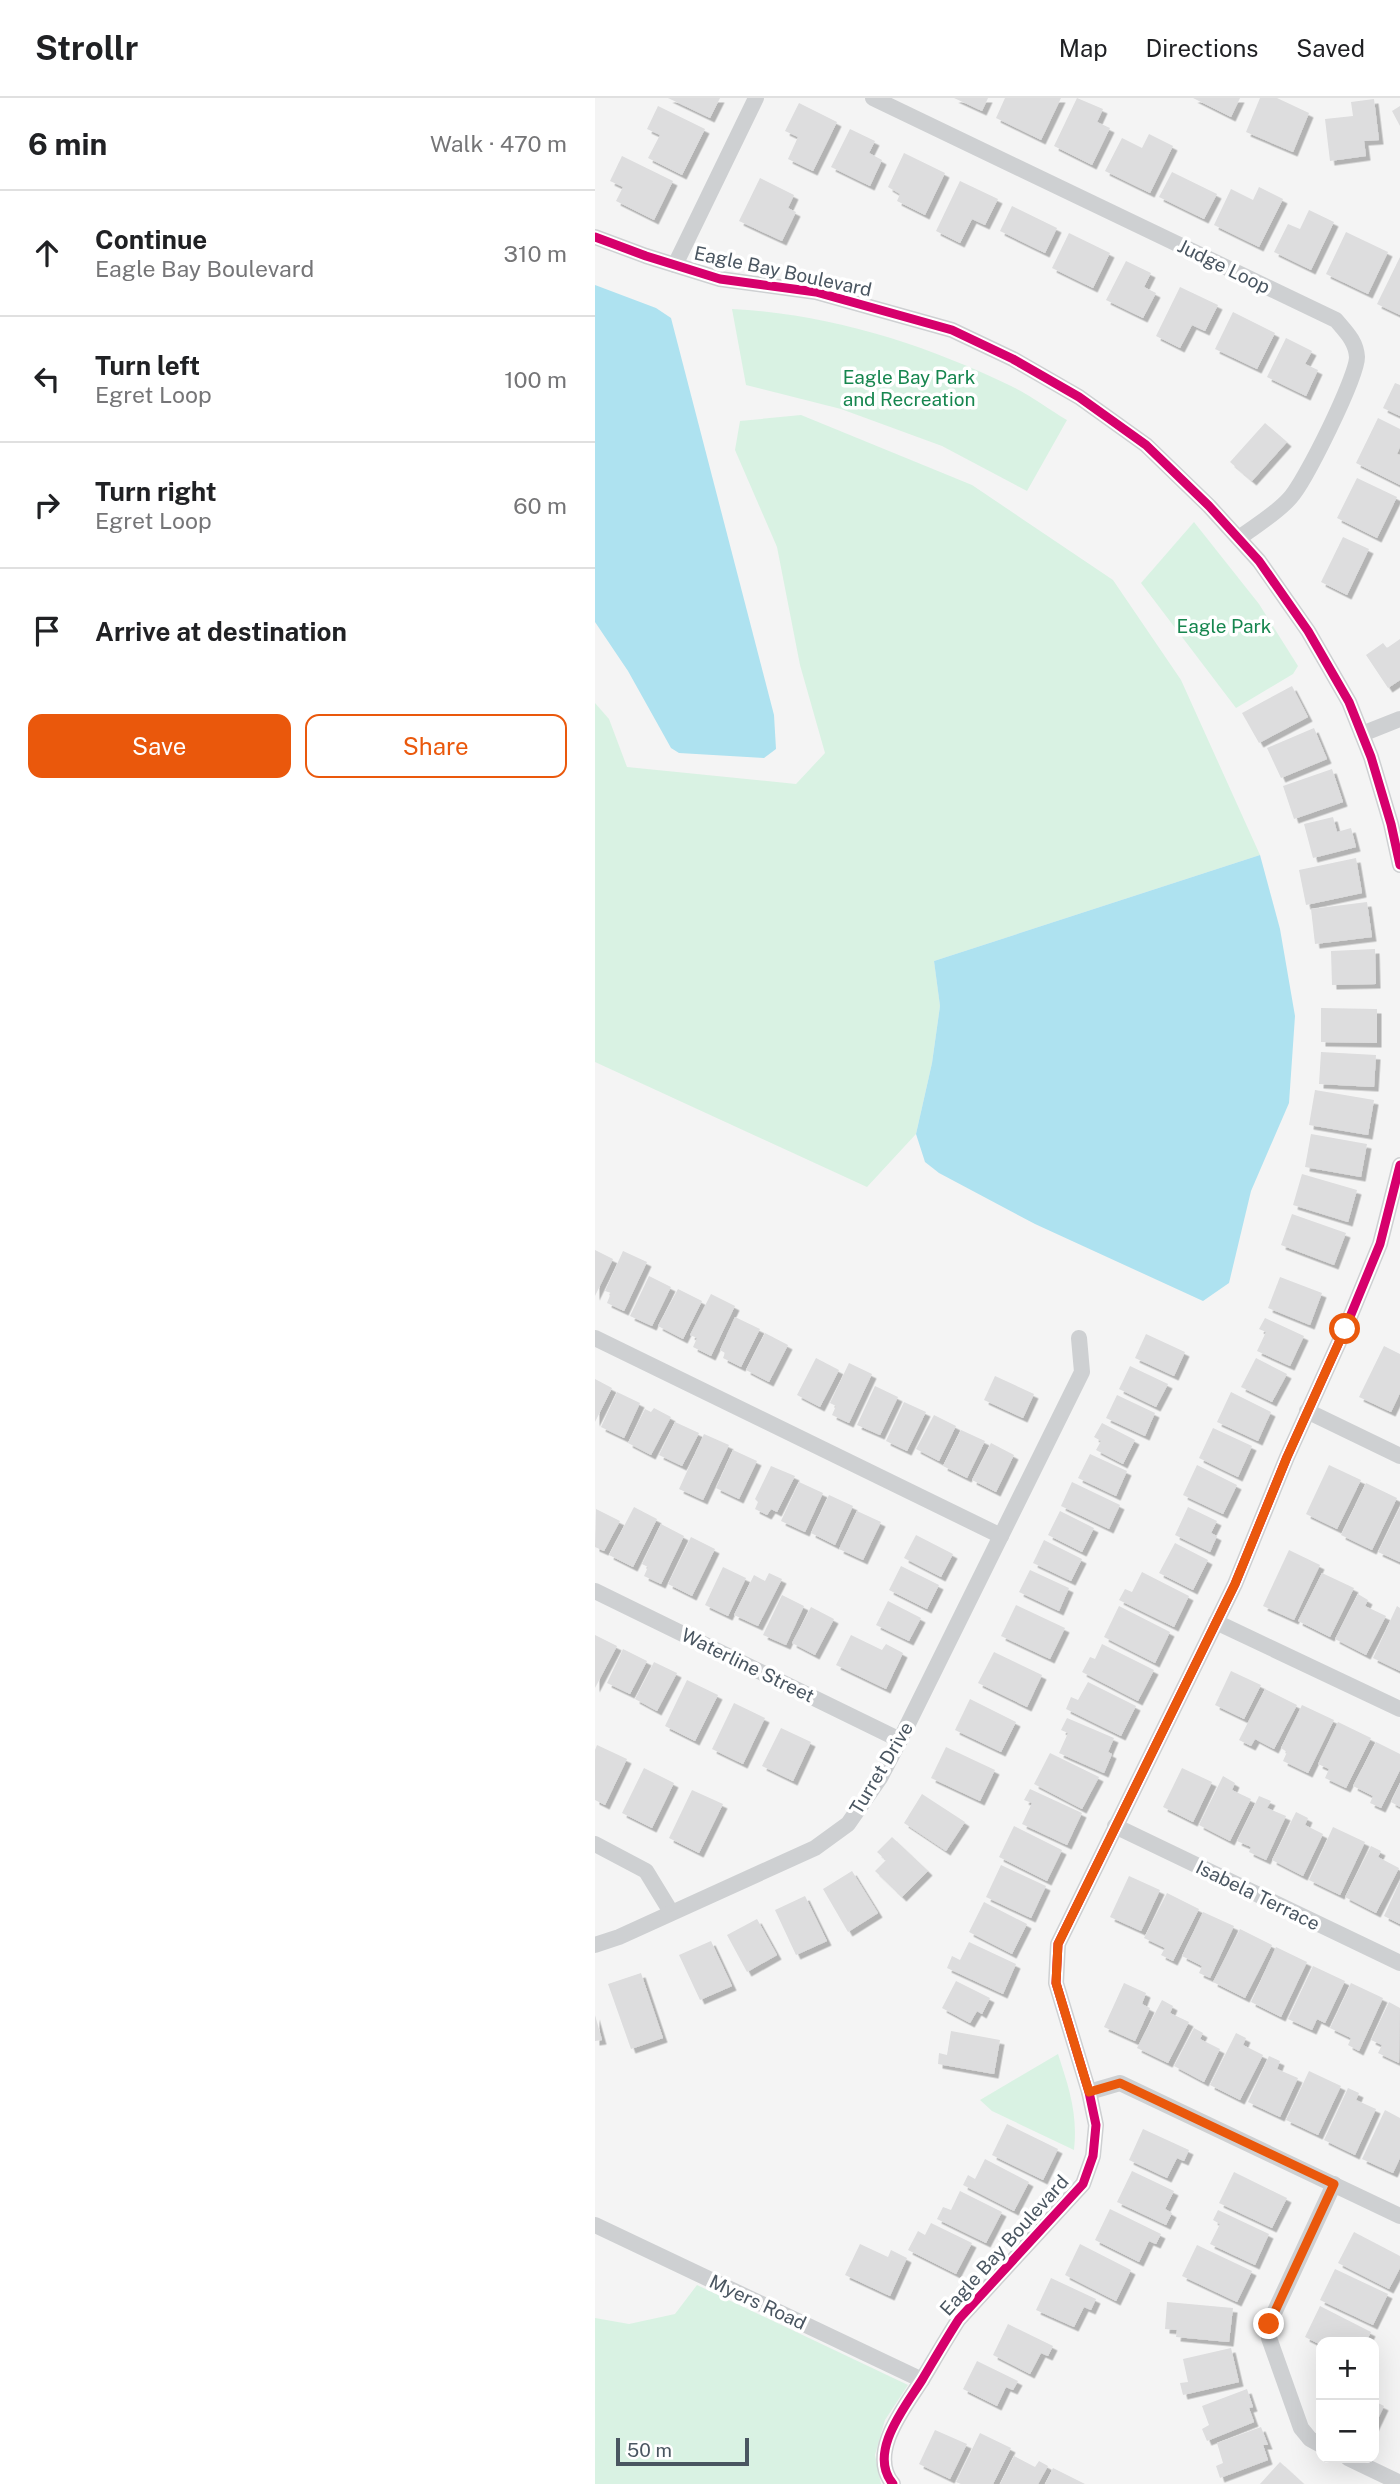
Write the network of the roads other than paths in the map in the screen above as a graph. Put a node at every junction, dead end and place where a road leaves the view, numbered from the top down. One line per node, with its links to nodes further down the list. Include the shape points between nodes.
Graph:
1 (756, 98): 4 (street)
2 (873, 98): 5 (street, Judge Loop, via 1336,320 1353,340 1357,359 1352,377 1305,479 1289,500)
3 (595, 237): 4 (street, Eagle Bay Boulevard)
4 (675, 265): 5 (street, Eagle Bay Boulevard, via 720,279 816,292 897,313 952,330 1013,359 1079,397 1146,445)
5 (1239, 538): 7 (street, Eagle Bay Boulevard, via 1308,631 1349,702)
6 (1400, 719): 7 (street)
7 (1361, 734): 8 (street, Eagle Bay Boulevard)
8 (1400, 865)
9 (1400, 1165): 10 (street, Eagle Bay Boulevard)
10 (1396, 1203): 13 (street, Eagle Bay Boulevard)
11 (595, 1338): 15 (street)
12 (1079, 1338): 15 (street, Turret Drive, via 1081,1372)
13 (1307, 1411): 14 (street); 17 (street, Eagle Bay Boulevard)
14 (1400, 1456)
15 (1001, 1536): 19 (street, Turret Drive)
16 (595, 1591): 19 (street, Waterline Street)
17 (1216, 1622): 18 (street); 20 (street, Eagle Bay Boulevard)
18 (1400, 1709)
19 (900, 1740): 22 (street, Turret Drive, via 848,1824 815,1848)
20 (1115, 1826): 24 (street, Isabela Terrace); 25 (street, Eagle Bay Boulevard, via 1058,1944 1056,1983)
21 (595, 1844): 22 (street, via 646,1871)
22 (671, 1912): 23 (street, Turret Drive)
23 (595, 1945)
24 (1400, 1963)
25 (1089, 2092): 26 (street, via 1120,2083); 29 (street, Eagle Bay Boulevard, via 1096,2124 1093,2156 1083,2184 959,2319)
26 (1334, 2184): 27 (street); 30 (street, via 1269,2324 1269,2338 1301,2428)
27 (1400, 2216)
28 (595, 2225): 29 (street, Myers Road)
29 (922, 2380): 33 (street, Eagle Bay Boulevard, via 892,2425 884,2457)
30 (1316, 2442)
31 (1358, 2463): 32 (street)
32 (1400, 2483)
33 (893, 2484)

